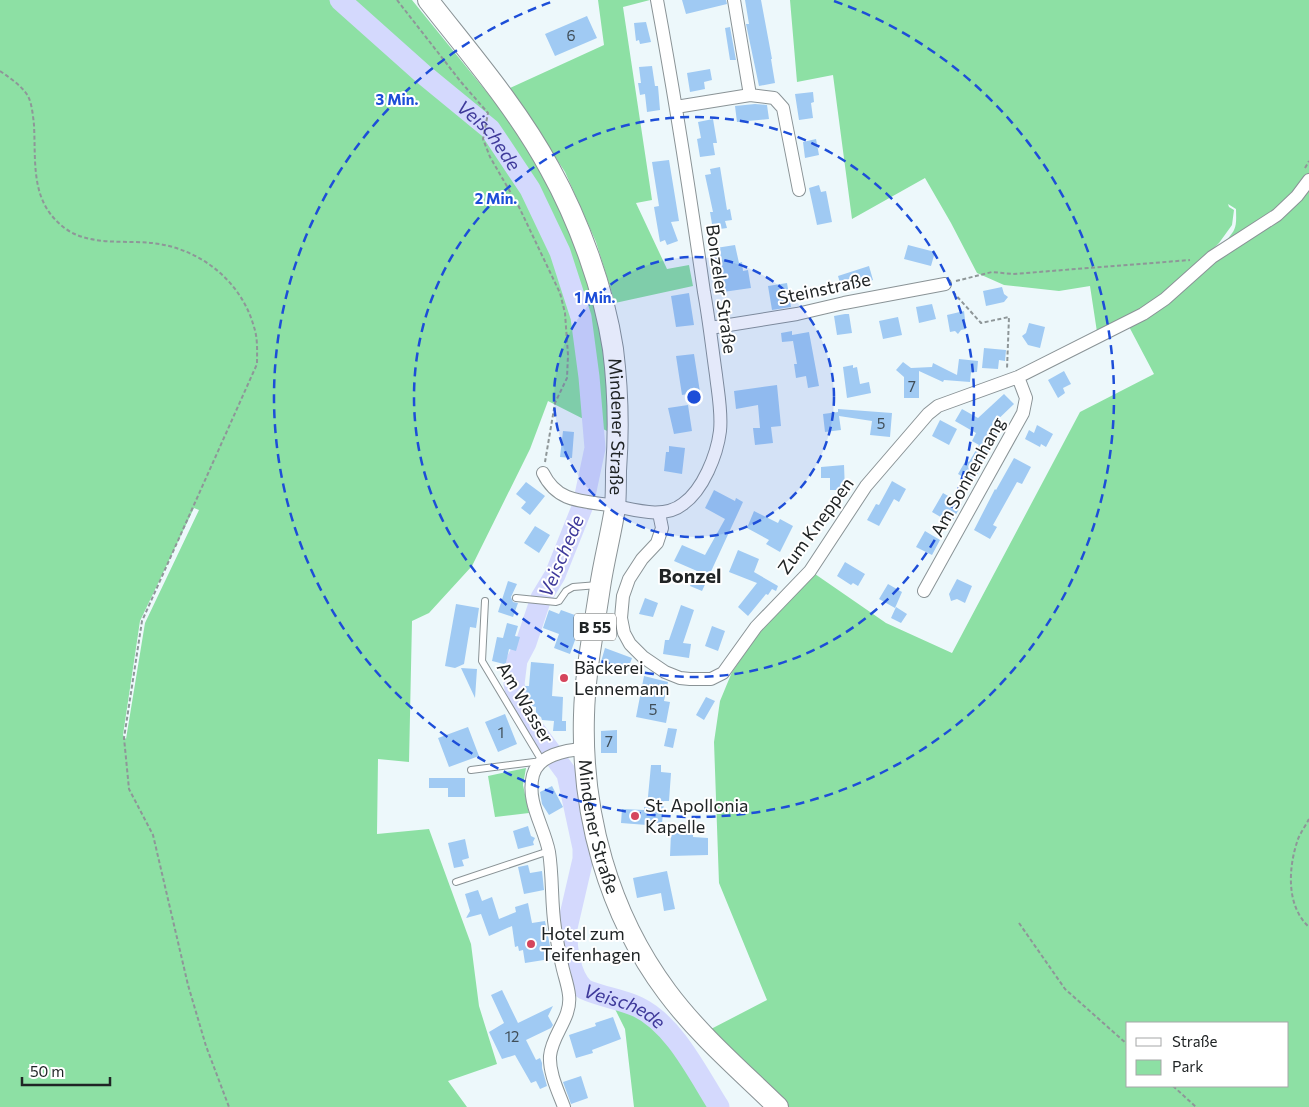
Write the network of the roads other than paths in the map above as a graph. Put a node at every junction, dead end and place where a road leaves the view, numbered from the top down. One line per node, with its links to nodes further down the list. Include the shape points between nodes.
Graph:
1 (428, 0): 12 (main road, Mindener Straße / B 55, via 521,122 550,169 575,220 608,322 613,350 619,437)
2 (657, 0): 5 (street, Bonzeler Straße)
3 (734, 0): 4 (street)
4 (750, 95): 5 (street); 7 (street, via 774,98 782,108)
5 (676, 107): 9 (street, Bonzeler Straße)
6 (1309, 180): 10 (street, Zum Kneppen, via 1298,196 1277,215 1212,257 1143,314)
7 (799, 190)
8 (945, 284): 9 (street, Steinstraße)
9 (710, 328): 13 (street, Bonzeler Straße, via 721,412 714,454 696,493 682,506)
10 (1013, 379): 13 (street, Zum Kneppen, via 938,406 919,423 866,486 810,570 756,627 723,673 711,678 680,678 665,672 643,657 624,633 621,618 623,596 629,579 657,543 662,528); 15 (street, Am Sonnenhang, via 1026,398 1023,413)
11 (543, 473): 12 (street, Bonzeler Straße, via 554,490 564,496)
12 (615, 506): 13 (street, Bonzeler Straße); 14 (main road, Mindener Straße / B 55)
13 (659, 513)
14 (600, 585): 16 (lane, via 573,587 566,590 559,601); 18 (main road, Mindener Straße / B 55, via 584,712)
15 (924, 591)
16 (516, 598)
17 (485, 601): 19 (lane, Am Wasser, via 482,661)
18 (574, 751): 19 (street); 24 (main road, Mindener Straße / B 55, via 587,785 612,892 636,943 666,991 693,1023)
19 (545, 759): 20 (lane); 21 (street, via 535,768 531,789)
20 (471, 770)
21 (549, 851): 22 (lane); 23 (street, via 555,926 570,1003 550,1054)
22 (456, 882)
23 (564, 1107)
24 (778, 1107)

